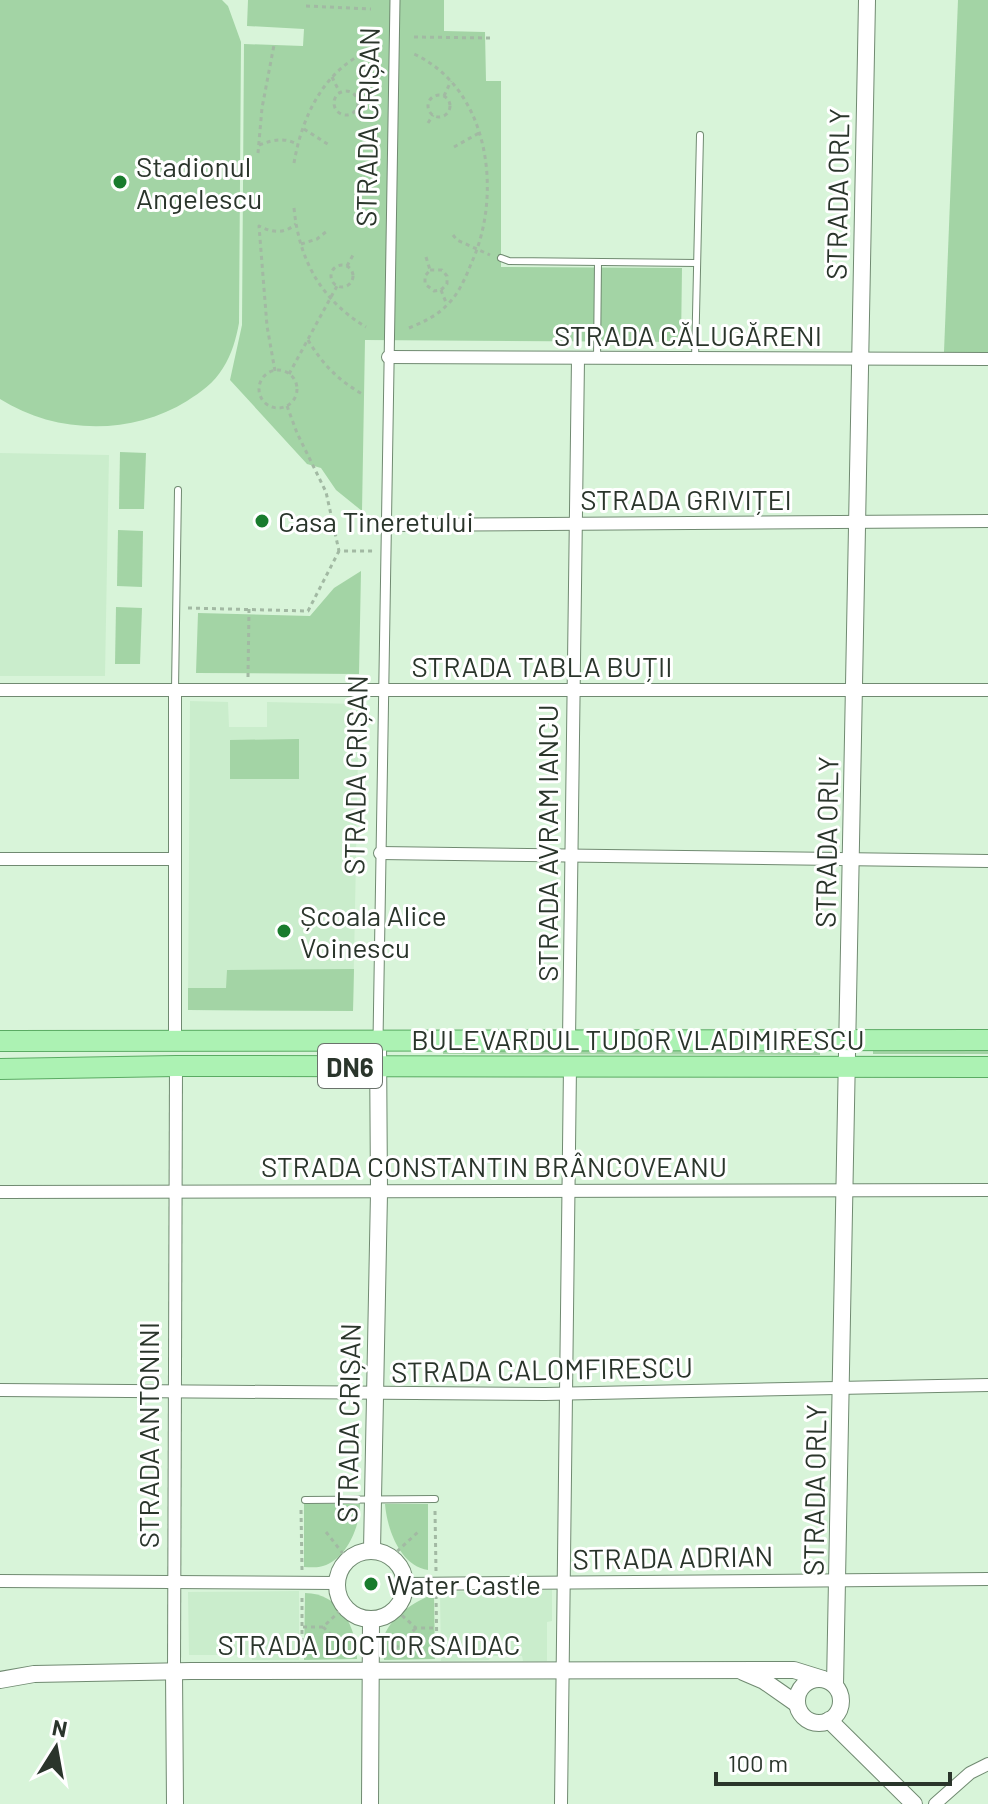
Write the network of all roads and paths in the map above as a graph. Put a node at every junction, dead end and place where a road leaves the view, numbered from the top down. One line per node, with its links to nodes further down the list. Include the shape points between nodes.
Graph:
1 (395, 0): 47 (street, STRADA CRIȘAN)
2 (867, 0): 50 (street, STRADA ORLY)
3 (306, 6): 4 (path)
4 (371, 9)
5 (414, 37): 6 (path)
6 (490, 38)
7 (274, 45): 21 (path)
8 (370, 50): 10 (path)
9 (414, 54): 11 (path)
10 (332, 77): 12 (path); 18 (path, via 319,92)
11 (451, 81): 13 (path); 19 (path)
12 (340, 93): 14 (path, via 336,110); 14 (path, via 356,98)
13 (444, 97): 15 (path, via 430,99); 15 (path, via 448,112)
14 (351, 114): 16 (path)
15 (433, 115): 17 (path)
16 (355, 122)
17 (428, 123)
18 (304, 129): 22 (path); 23 (path)
19 (479, 133): 24 (path); 32 (path, via 488,189)
20 (700, 135): 37 (lane)
21 (259, 145): 22 (path, via 273,140); 25 (path)
22 (297, 145): 26 (path)
23 (329, 145)
24 (454, 147)
25 (258, 153)
26 (294, 163)
27 (294, 208): 28 (path)
28 (296, 224): 31 (path); 53 (path, via 271,232 259,226)
29 (327, 231): 31 (path)
30 (453, 235): 32 (path)
31 (301, 244): 42 (path, via 310,270)
32 (478, 251): 35 (path); 43 (path)
33 (353, 255): 38 (path)
34 (426, 257): 39 (path)
35 (501, 258): 36 (lane)
36 (598, 262): 37 (lane); 49 (lane)
37 (697, 263): 52 (lane)
38 (347, 266): 40 (path, via 333,269); 40 (path, via 352,281)
39 (430, 270): 41 (path, via 425,284); 41 (path, via 447,276)
40 (337, 286): 42 (path)
41 (441, 290): 43 (path)
42 (330, 299): 44 (path); 46 (path)
43 (447, 305): 45 (path)
44 (366, 327)
45 (409, 328)
46 (308, 339): 54 (path); 55 (path, via 326,367)
47 (388, 357): 48 (street, STRADA CĂLUGĂRENI); 61 (street, STRADA CRIȘAN)
48 (578, 359): 49 (street, STRADA CĂLUGĂRENI); 60 (street, STRADA AVRAM IANCU)
49 (597, 359): 52 (street, STRADA CĂLUGĂRENI)
50 (860, 359): 51 (street, STRADA CĂLUGĂRENI); 52 (street, STRADA CĂLUGĂRENI); 59 (street, STRADA ORLY)
51 (988, 359)
52 (695, 360)
53 (275, 371): 54 (path); 56 (path, via 265,376 260,392 270,406)
54 (289, 374): 56 (path, via 297,391)
55 (364, 395)
56 (287, 406): 62 (path, via 326,492)
57 (178, 490): 64 (lane)
58 (988, 521): 59 (street, STRADA GRIVIȚEI)
59 (858, 522): 60 (street, STRADA GRIVIȚEI); 71 (street, STRADA ORLY)
60 (575, 523): 61 (street, STRADA GRIVIȚEI); 70 (street, STRADA AVRAM IANCU)
61 (385, 525): 63 (street, STRADA CRIȘAN)
62 (339, 551): 63 (path); 65 (path, via 308,611)
63 (384, 552): 69 (street, STRADA CRIȘAN)
64 (177, 608): 65 (path); 67 (lane)
65 (249, 609): 68 (path)
66 (0, 690): 67 (street, STRADA TABLA BUȚII)
67 (175, 690): 68 (street, STRADA TABLA BUȚII); 76 (street)
68 (248, 690): 69 (street, STRADA TABLA BUȚII)
69 (382, 690): 70 (street, STRADA TABLA BUȚII); 73 (street, STRADA CRIȘAN)
70 (573, 690): 71 (street, STRADA TABLA BUȚII); 74 (street, STRADA AVRAM IANCU)
71 (855, 690): 72 (street, STRADA TABLA BUȚII); 77 (street, STRADA ORLY)
72 (988, 690)
73 (380, 853): 74 (street); 80 (street, STRADA CRIȘAN)
74 (572, 856): 77 (street); 81 (street, STRADA AVRAM IANCU)
75 (0, 859): 76 (street)
76 (175, 859): 79 (street)
77 (852, 860): 78 (street); 82 (street, STRADA ORLY)
78 (988, 861)
79 (175, 1039): 80 (main road, BULEVARDUL TUDOR VLADIMIRESCU / DN6); 84 (main road, BULEVARDUL TUDOR VLADIMIRESCU / DN6)
80 (378, 1040): 81 (main road, BULEVARDUL TUDOR VLADIMIRESCU / DN6); 86 (street, STRADA CRIȘAN)
81 (569, 1040): 82 (main road, BULEVARDUL TUDOR VLADIMIRESCU / DN6)
82 (849, 1040): 83 (main road, BULEVARDUL TUDOR VLADIMIRESCU / DN6); 88 (street, STRADA ORLY)
83 (988, 1040)
84 (0, 1041)
85 (176, 1066): 86 (main road, BULEVARDUL TUDOR VLADIMIRESCU / DN6); 90 (main road, BULEVARDUL TUDOR VLADIMIRESCU / DN6); 94 (street, STRADA ANTONINI)
86 (378, 1066): 87 (main road, BULEVARDUL TUDOR VLADIMIRESCU / DN6); 96 (street, STRADA CRIȘAN)
87 (570, 1066): 88 (main road, BULEVARDUL TUDOR VLADIMIRESCU / DN6); 91 (street)
88 (849, 1067): 89 (main road, BULEVARDUL TUDOR VLADIMIRESCU / DN6); 92 (street, STRADA ORLY)
89 (988, 1067)
90 (0, 1069)
91 (569, 1189): 92 (street, STRADA CONSTANTIN BRÂNCOVEANU); 96 (street, STRADA CONSTANTIN BRÂNCOVEANU); 101 (street)
92 (845, 1189): 93 (street, STRADA CONSTANTIN BRÂNCOVEANU); 98 (street, STRADA ORLY)
93 (988, 1190)
94 (174, 1191): 95 (street, STRADA CONSTANTIN BRÂNCOVEANU); 96 (street, STRADA CONSTANTIN BRÂNCOVEANU); 100 (street, STRADA ANTONINI)
95 (0, 1192)
96 (379, 1193): 102 (street, STRADA CRIȘAN)
97 (988, 1385): 98 (street, STRADA CALOMFIRESCU)
98 (841, 1387): 101 (street, STRADA CALOMFIRESCU); 112 (street, STRADA ORLY)
99 (0, 1390): 100 (street, STRADA CALOMFIRESCU)
100 (174, 1391): 102 (street, STRADA CALOMFIRESCU); 114 (street, STRADA ANTONINI)
101 (567, 1394): 102 (street, STRADA CALOMFIRESCU); 115 (street)
102 (375, 1395): 103 (street, STRADA CRIȘAN)
103 (372, 1499): 104 (lane); 105 (lane); 108 (street, STRADA CRIȘAN)
104 (435, 1499)
105 (305, 1500)
106 (326, 1532): 110 (path)
107 (418, 1532): 109 (path)
108 (372, 1550): 109 (street); 110 (street)
109 (391, 1557): 117 (street)
110 (348, 1560): 116 (street)
111 (988, 1579): 112 (street, STRADA ADRIAN)
112 (839, 1580): 115 (street, STRADA ADRIAN); 130 (street, STRADA ORLY)
113 (0, 1581): 114 (street)
114 (174, 1581): 116 (street); 127 (street, STRADA ANTONINI)
115 (564, 1582): 117 (street, STRADA ADRIAN); 125 (street)
116 (337, 1583): 118 (street)
117 (406, 1584): 119 (street)
118 (344, 1607): 120 (street); 122 (path)
119 (396, 1610): 120 (street); 123 (path)
120 (371, 1620): 128 (street)
121 (302, 1627): 122 (path)
122 (323, 1627): 128 (path)
123 (416, 1628): 124 (path); 128 (path)
124 (437, 1628)
125 (562, 1669): 126 (street, STRADA DOCTOR SAIDAC); 128 (street, STRADA DOCTOR SAIDAC); 136 (street)
126 (738, 1669): 130 (street, STRADA DOCTOR SAIDAC, via 794,1670); 131 (street, STRADA DOCTOR SAIDAC)
127 (174, 1671): 128 (street, STRADA DOCTOR SAIDAC); 129 (street, STRADA DOCTOR SAIDAC, via 34,1674); 134 (street, STRADA ANTONINI)
128 (371, 1672): 135 (street)
129 (0, 1680)
130 (829, 1682): 131 (street, via 816,1679 804,1685); 132 (street, via 839,1691 841,1704)
131 (797, 1704): 132 (street, STRADA DOCTOR SAIDAC, via 809,1720)
132 (829, 1720): 137 (street, STRADA DOCTOR SAIDAC)
133 (988, 1764): 138 (street)
134 (175, 1804)
135 (370, 1804)
136 (561, 1804)
137 (914, 1804)
138 (935, 1804)

